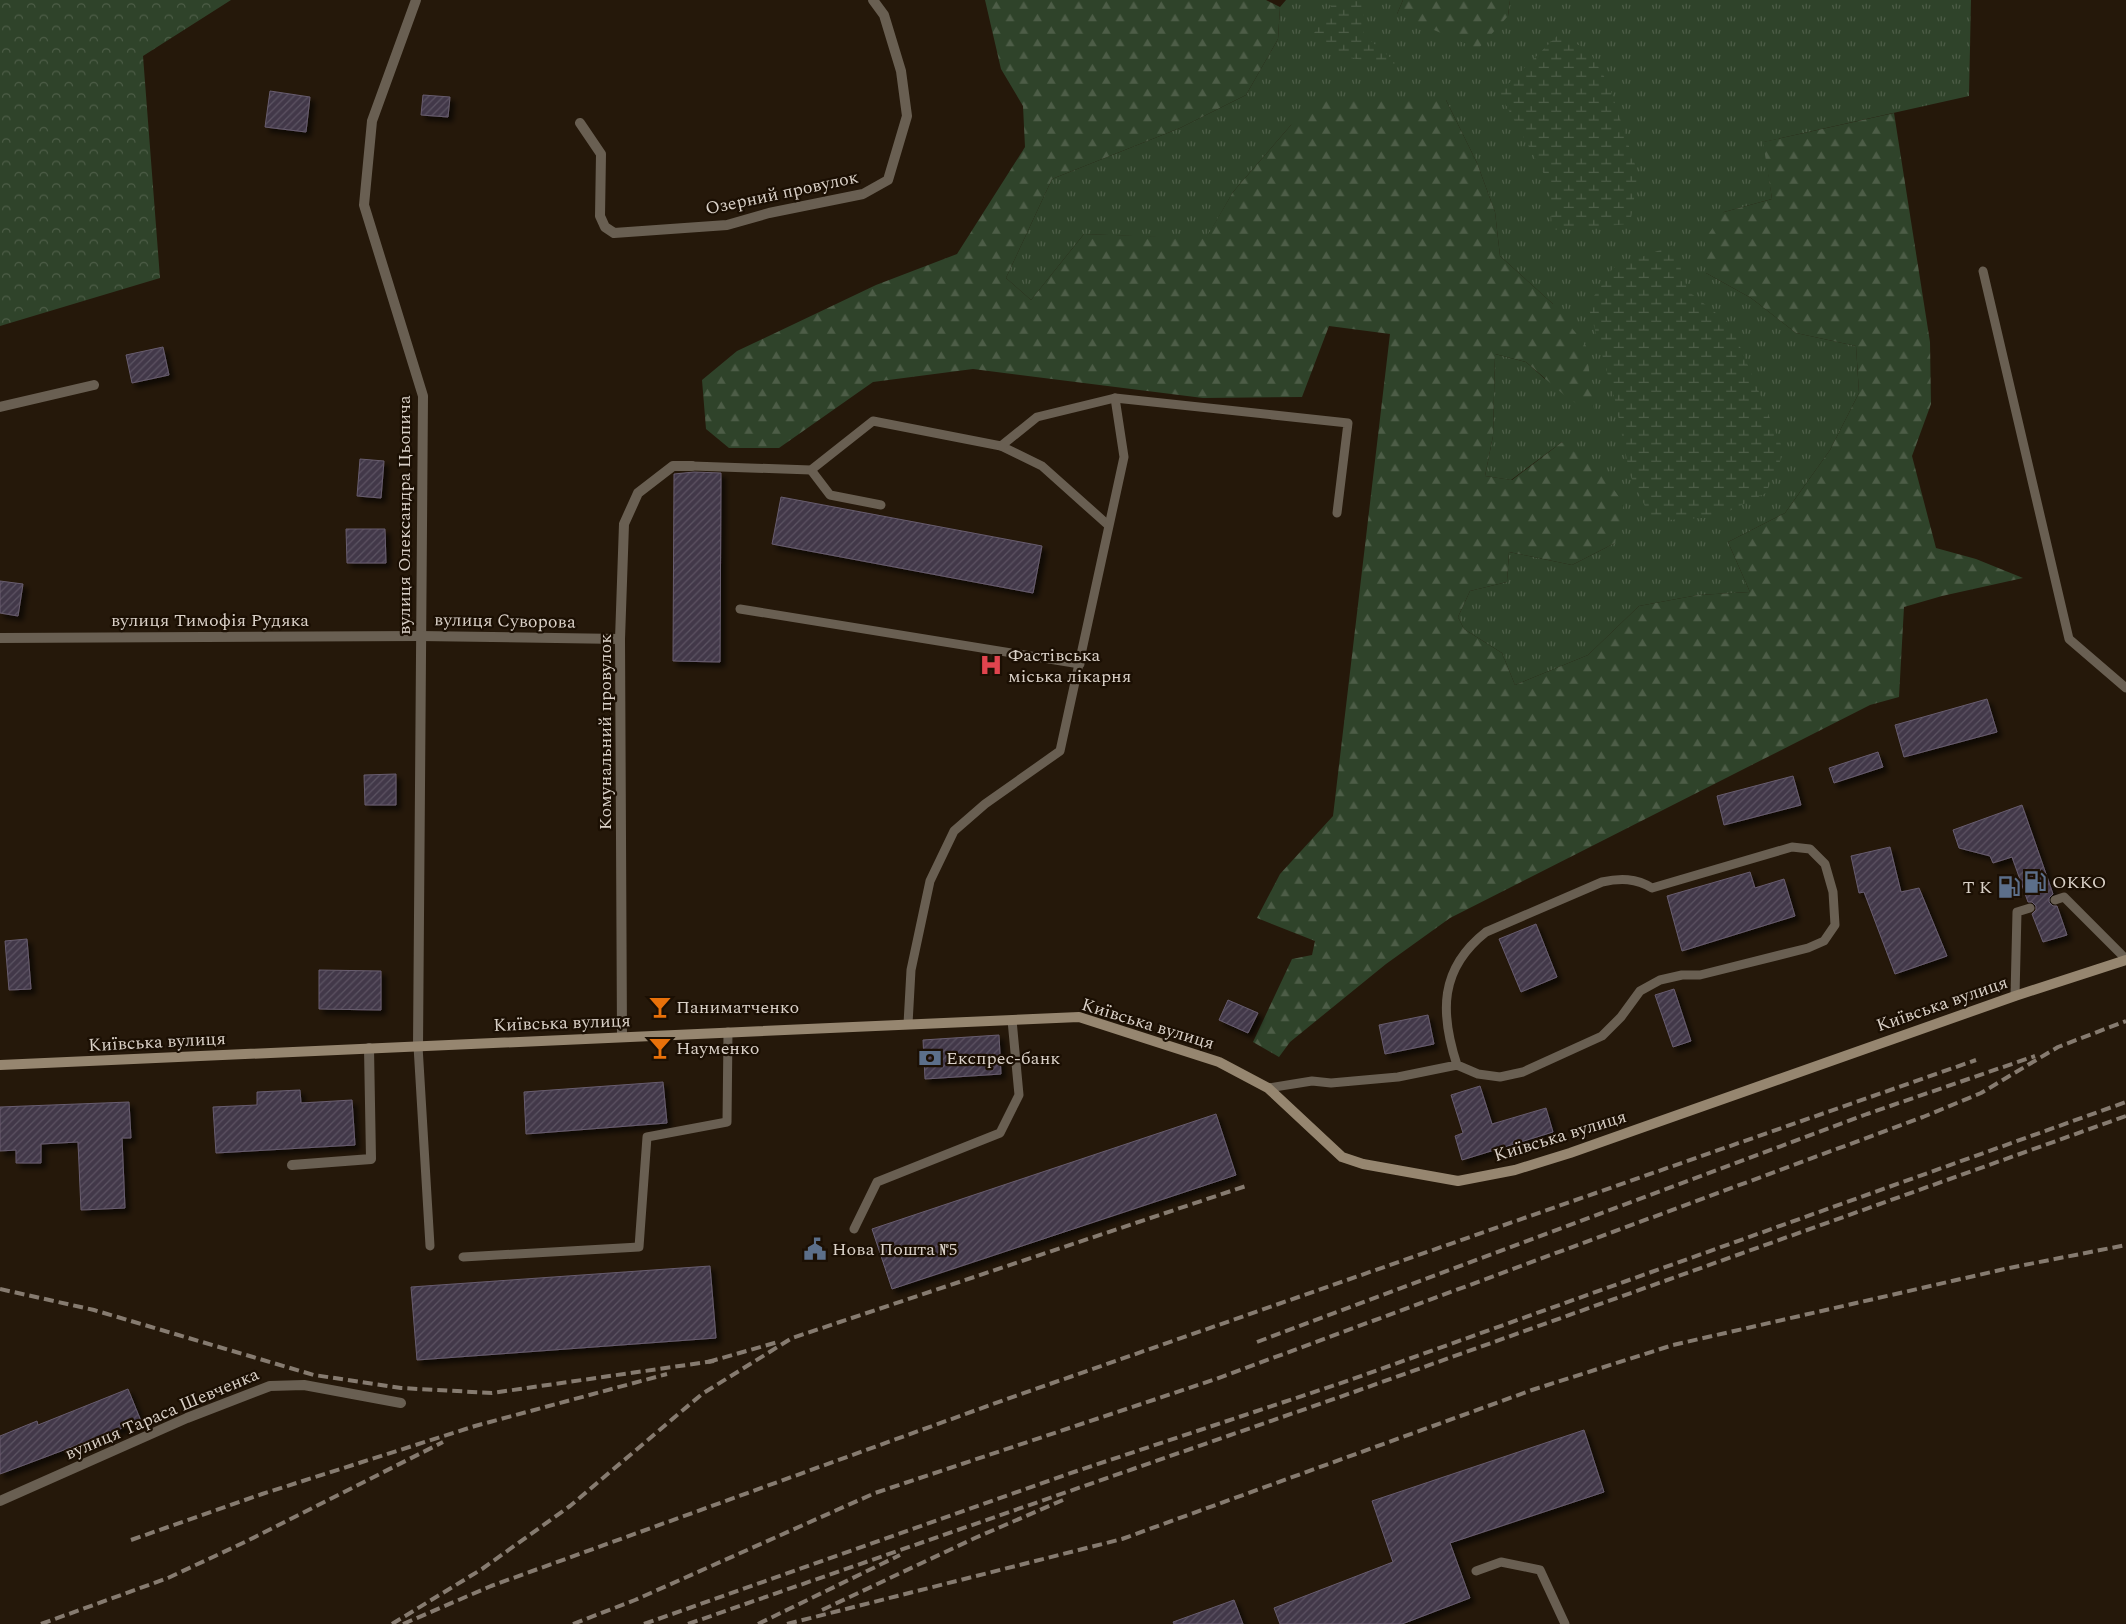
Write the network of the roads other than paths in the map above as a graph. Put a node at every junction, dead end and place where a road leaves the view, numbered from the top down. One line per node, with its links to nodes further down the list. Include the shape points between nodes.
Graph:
1 (416, 0): 15 (street, вулиця Олександра Цьопича, via 372,121 364,205 423,396)
2 (873, 0): 3 (street, Озерний провулок, via 884,15 901,71 906,116 888,180 863,194 727,225 614,233 605,227 600,216 601,154)
3 (580, 123)
4 (1983, 272): 19 (lane, via 2069,639)
5 (94, 385): 7 (street)
6 (1116, 398): 8 (lane, via 1037,417); 12 (lane, via 1348,423); 13 (lane, via 1124,457)
7 (0, 407)
8 (1001, 446): 10 (lane, via 873,421); 13 (lane, via 1042,466)
9 (692, 466): 10 (lane); 17 (street, Комунальний провулок, via 673,466 638,493 624,524)
10 (811, 470): 11 (lane, via 830,495)
11 (881, 505)
12 (1337, 513)
13 (1108, 525): 18 (lane)
14 (740, 609): 18 (lane)
15 (420, 636): 16 (street, вулиця Тимофія Рудяка); 17 (street, вулиця Суворова); 28 (street, вулиця Олександра Цьопича)
16 (0, 638)
17 (620, 639): 27 (street, Комунальний провулок)
18 (1080, 664): 25 (lane, via 1060,751 985,804 954,831 930,881 911,970)
19 (2126, 688)
20 (2055, 900): 22 (lane, via 2064,897)
21 (2030, 908): 23 (lane, via 2017,912)
22 (2126, 960): 23 (main road, Київська вулиця)
23 (2015, 996): 32 (main road, Київська вулиця, via 1570,1153 1515,1170 1458,1181 1363,1164 1342,1157)
24 (1012, 1020): 25 (main road, Київська вулиця); 32 (main road, Київська вулиця, via 1078,1017 1218,1062); 34 (lane, via 1019,1095 1000,1133 877,1182)
25 (908, 1024): 26 (main road, Київська вулиця)
26 (728, 1032): 27 (main road, Київська вулиця); 36 (lane, via 727,1122 647,1137 639,1247)
27 (622, 1037): 28 (main road, Київська вулиця)
28 (418, 1046): 29 (main road, Київська вулиця); 35 (lane)
29 (369, 1048): 30 (main road, Київська вулиця); 33 (street, via 371,1159)
30 (0, 1065)
31 (1457, 1065): 31 (lane, via 1485,1075 1523,1072 1602,1036 1640,991 1660,980 1700,975 1808,948 1824,941 1835,925 1833,892 1825,864 1810,849 1792,847 1652,888 1642,882 1616,879 1602,882 1486,932 1459,959 1446,994 1448,1038); 32 (lane, via 1398,1078 1331,1083 1312,1081)
32 (1268, 1088)
33 (292, 1165)
34 (854, 1229)
35 (430, 1246)
36 (463, 1257)
37 (401, 1403): 38 (street, вулиця Тараса Шевченка, via 304,1385 270,1386 187,1418)
38 (0, 1501)
39 (1476, 1571): 40 (lane, via 1501,1562 1540,1570)
40 (1565, 1624)

